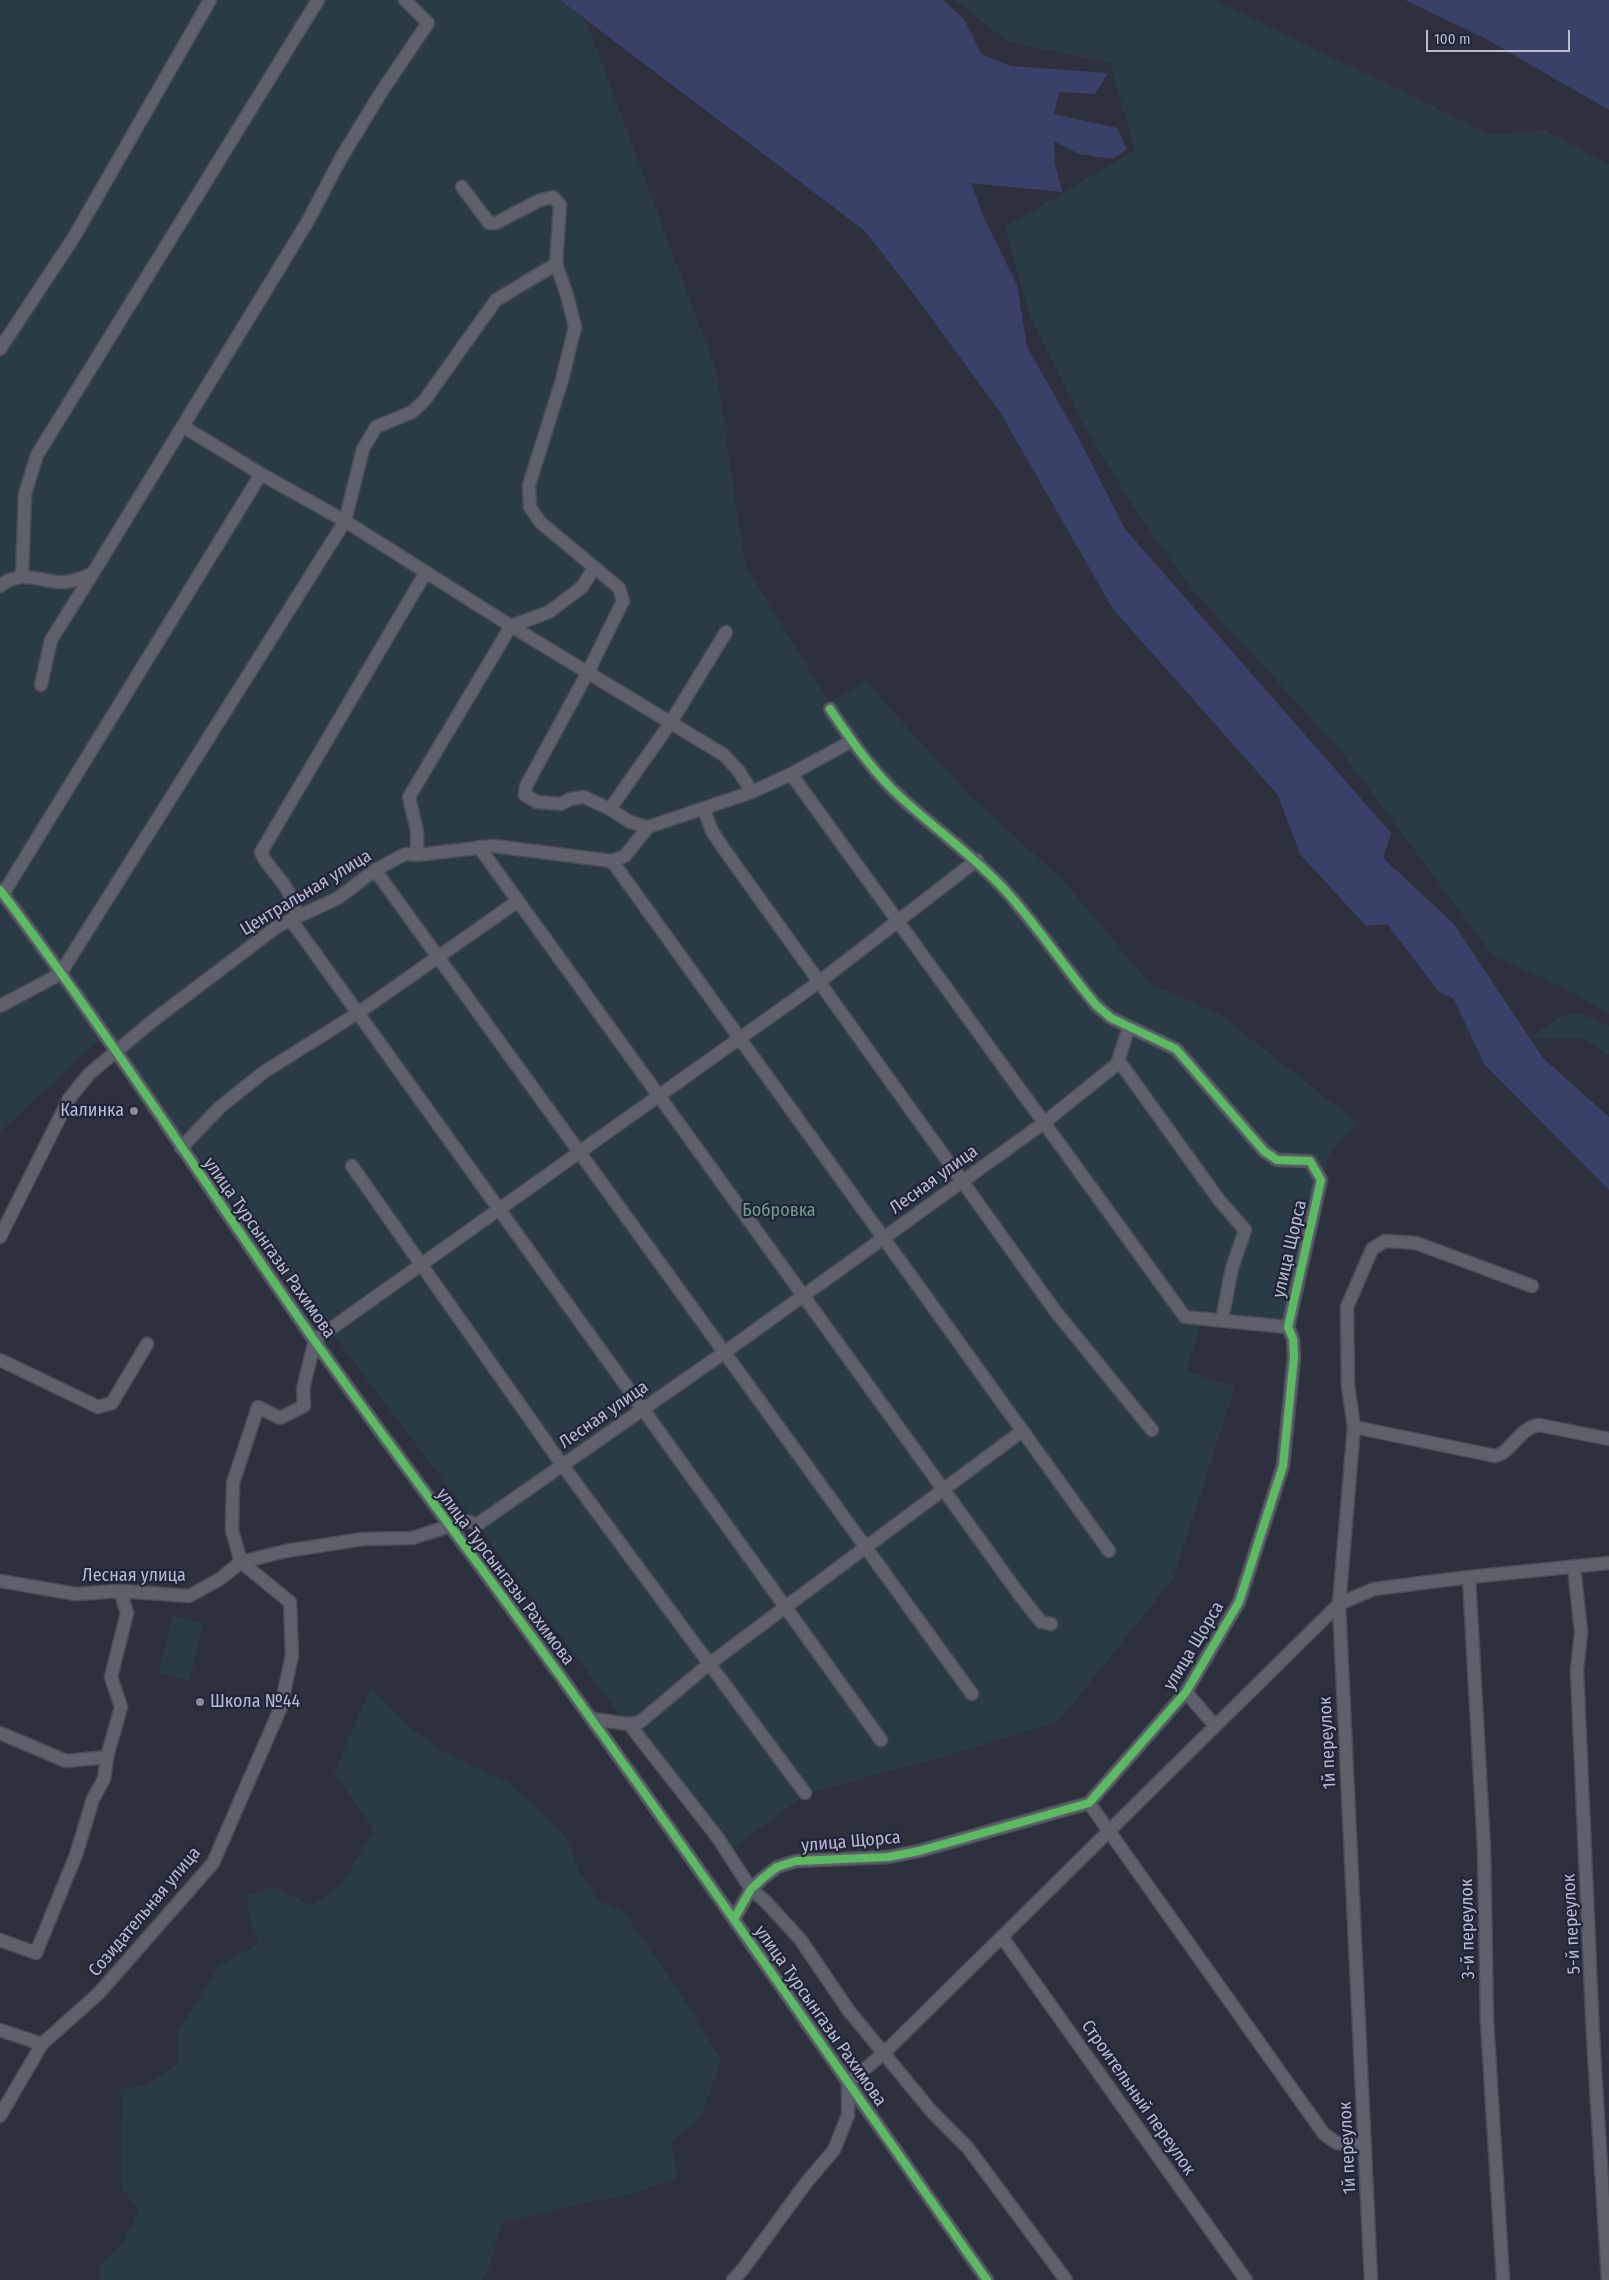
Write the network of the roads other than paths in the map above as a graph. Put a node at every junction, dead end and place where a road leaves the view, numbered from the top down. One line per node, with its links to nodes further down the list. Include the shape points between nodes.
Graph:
1 (210, 0): 6 (street, via 74,237)
2 (318, 0): 13 (street, via 37,455 25,494)
3 (405, 0): 7 (street, via 428,22 341,158 308,221)
4 (462, 187): 5 (street, via 481,215 489,223 496,224 540,200 554,197 560,206)
5 (556, 264): 9 (street, via 496,300 424,400 412,412 376,427 363,449); 10 (street, via 575,327 529,485 530,507 540,522)
6 (0, 349)
7 (184, 427): 8 (street); 12 (street)
8 (261, 474): 9 (street); 32 (street)
9 (345, 521): 11 (street); 37 (street)
10 (594, 568): 15 (street, via 582,587 548,612); 17 (street, via 619,588 623,601)
11 (426, 572): 15 (street); 34 (street, via 261,852 265,864 282,881 292,898)
12 (93, 573): 13 (street, via 79,580 61,582); 18 (street, via 51,640)
13 (22, 576): 14 (street, via 8,579)
14 (0, 586)
15 (511, 626): 17 (street); 28 (street, via 409,797 417,831)
16 (726, 632): 20 (street)
17 (588, 672): 20 (street); 24 (street, via 526,786 525,795 537,802 561,804 584,797)
18 (41, 685)
19 (830, 709): 21 (street)
20 (671, 722): 23 (street, via 724,755); 24 (street)
21 (852, 741): 22 (street); 29 (street, via 895,791)
22 (792, 774): 23 (street); 35 (street)
23 (752, 792): 25 (street)
24 (610, 809): 26 (street, via 630,822)
25 (704, 810): 26 (street); 38 (street, via 712,832)
26 (648, 826): 30 (street, via 626,856)
27 (479, 847): 28 (street, Центральная улица); 30 (street, Центральная улица, via 494,846); 33 (street)
28 (417, 855): 31 (street, Центральная улица, via 405,854)
29 (976, 860): 35 (street); 41 (street, via 1005,890 1096,1005)
30 (612, 861): 42 (street)
31 (375, 870): 34 (street, Центральная улица, via 338,898); 36 (street)
32 (2, 892): 37 (street, улица Турсынгазы Рахимова)
33 (518, 901): 36 (street); 45 (street)
34 (294, 918): 40 (street); 43 (street, Центральная улица, via 278,926 204,981)
35 (898, 920): 38 (street); 46 (street)
36 (440, 958): 40 (street); 48 (street)
37 (60, 974): 39 (street); 43 (street, улица Турсынгазы Рахимова)
38 (819, 982): 42 (street); 50 (street)
39 (0, 1006)
40 (358, 1013): 47 (street, via 264,1072 220,1108); 51 (street)
41 (1129, 1027): 44 (street); 58 (street, улица Щорса, via 1181,1053 1264,1151 1277,1160 1310,1161 1321,1180)
42 (739, 1039): 45 (street); 53 (street)
43 (116, 1052): 47 (street, улица Турсынгазы Рахимова); 52 (street, Центральная улица, via 89,1074 69,1100)
44 (1119, 1061): 46 (street, Лесная улица); 57 (street, via 1219,1200 1245,1230 1232,1268)
45 (658, 1095): 48 (street); 56 (street)
46 (1045, 1122): 50 (street, Лесная улица); 57 (street, via 1185,1317)
47 (181, 1148): 59 (street, улица Турсынгазы Рахимова)
48 (580, 1152): 51 (street); 61 (street)
49 (352, 1166): 54 (street)
50 (962, 1181): 53 (street, Лесная улица); 65 (street, via 1056,1312)
51 (498, 1209): 54 (street); 63 (street)
52 (0, 1237)
53 (883, 1238): 56 (street, Лесная улица); 66 (street)
54 (421, 1265): 59 (street); 68 (street)
55 (1532, 1286): 64 (street, 1й переулок, via 1407,1241 1385,1241 1372,1249 1347,1306 1348,1386)
56 (803, 1295): 61 (street, Лесная улица); 69 (street)
57 (1222, 1320): 58 (street)
58 (1288, 1327): 83 (street, улица Щорса, via 1293,1339 1294,1358 1283,1466 1239,1602)
59 (314, 1340): 70 (street, улица Турсынгазы Рахимова); 73 (street, via 303,1389 304,1406 280,1418 258,1407 235,1475 232,1530)
60 (147, 1344): 62 (street, via 112,1403 98,1406)
61 (725, 1352): 63 (street, Лесная улица); 71 (street)
62 (0, 1360)
63 (643, 1409): 68 (street, Лесная улица); 80 (street)
64 (1354, 1427): 67 (street, via 1495,1456 1504,1452 1531,1426); 79 (street, 1й переулок)
65 (1152, 1430)
66 (1022, 1431): 69 (street); 72 (street)
67 (1609, 1439)
68 (563, 1466): 70 (street, Лесная улица, via 478,1524 466,1521); 82 (street)
69 (944, 1489): 71 (street); 81 (street, via 1041,1622)
70 (448, 1526): 73 (street, Лесная улица, via 412,1538 363,1539); 85 (street, улица Турсынгазы Рахимова)
71 (866, 1547): 80 (street); 84 (street)
72 (1109, 1551)
73 (241, 1562): 78 (street, Лесная улица, via 220,1579 189,1596); 99 (street, Созидательная улица, via 290,1602 292,1655 281,1707 213,1863 99,1993)
74 (1609, 1563): 75 (street)
75 (1574, 1567): 76 (street); 110 (street, 5-й переулок, via 1581,1632 1577,1671 1593,2036)
76 (1469, 1577): 79 (street, via 1374,1589); 109 (street, 3-й переулок, via 1484,1849 1487,2021)
77 (0, 1581): 78 (street, Лесная улица, via 76,1594)
78 (120, 1591): 90 (street, via 127,1613 111,1677 121,1707)
79 (1339, 1604): 87 (street); 103 (street, 1й переулок)
80 (786, 1607): 82 (street); 89 (street)
81 (1051, 1624)
82 (709, 1664): 86 (street, via 640,1722); 91 (street)
83 (1186, 1692): 87 (street); 92 (street, улица Щорса)
84 (972, 1694)
85 (592, 1719): 86 (street); 95 (street, улица Турсынгазы Рахимова)
86 (629, 1724): 94 (street, via 718,1838)
87 (1215, 1726): 93 (street)
88 (0, 1733): 90 (street, via 66,1761)
89 (881, 1740)
90 (107, 1757): 97 (street, via 104,1779 93,1799 76,1855 36,1953)
91 (805, 1792)
92 (1089, 1803): 93 (street); 94 (street, улица Щорса, via 919,1851 888,1857 796,1861 777,1868)
93 (1107, 1831): 96 (street); 103 (street, via 1324,2134 1337,2143)
94 (751, 1890): 95 (street, улица Щорса); 100 (street, via 800,1939 850,2011)
95 (734, 1919): 101 (street, улица Турсынгазы Рахимова)
96 (1002, 1937): 100 (street); 107 (street, Строительный переулок)
97 (0, 1940)
98 (0, 2030): 99 (street)
99 (42, 2044): 102 (street, Созидательная улица)
100 (884, 2052): 101 (street); 106 (street, via 932,2112 968,2148)
101 (848, 2083): 104 (street, via 848,2115 834,2150); 105 (street, улица Турсынгазы Рахимова)
102 (0, 2116)
103 (1365, 2146): 108 (street, 1й переулок)
104 (733, 2280)
105 (987, 2280)
106 (1066, 2280)
107 (1246, 2280)
108 (1371, 2280)
109 (1503, 2280)
110 (1608, 2280)

